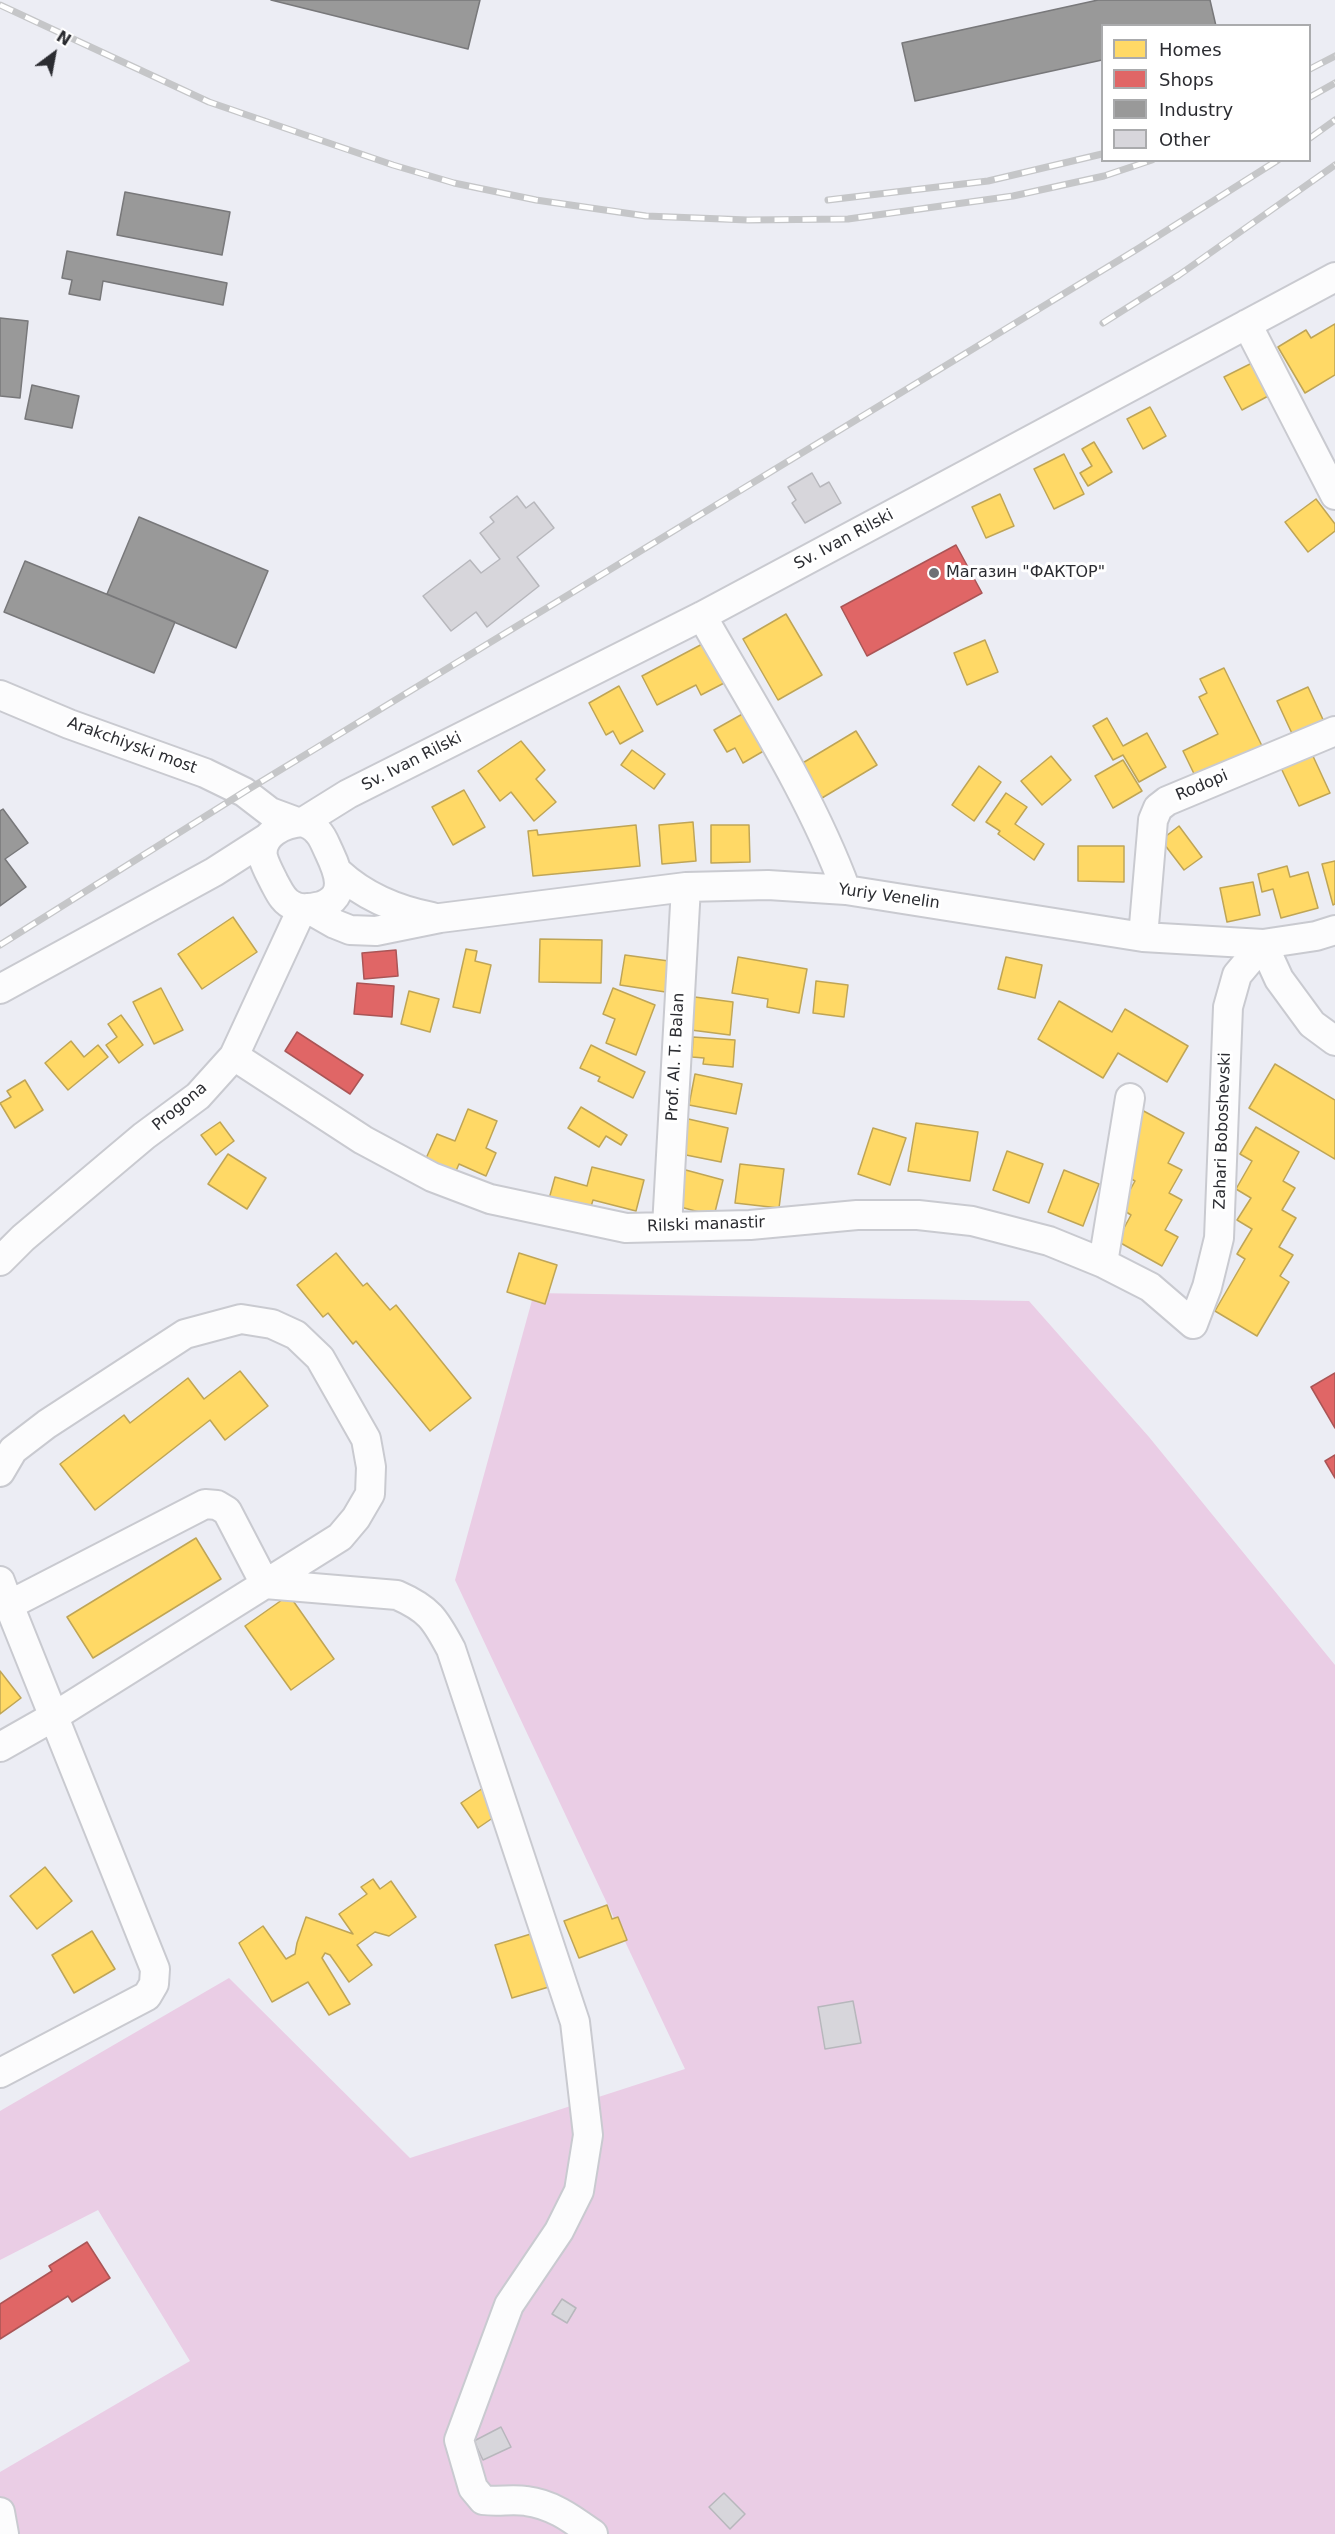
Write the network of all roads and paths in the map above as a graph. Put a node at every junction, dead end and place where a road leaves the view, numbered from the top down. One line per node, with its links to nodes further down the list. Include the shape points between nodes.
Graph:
1 (1335, 277): 2 (street, Sv. Ivan Rilski)
2 (1247, 324): 3 (street); 4 (street, Sv. Ivan Rilski)
3 (1335, 495)
4 (702, 616): 7 (street, Sv. Ivan Rilski, via 348,794 337,808); 10 (street, via 801,787)
5 (0, 695): 7 (street, Arakchiyski most, via 205,773 244,792)
6 (1335, 731): 14 (street, Rodopi, via 1158,808 1153,820)
7 (288, 837): 8 (street); 11 (street, Yuriy Venelin, via 280,895 288,903); 16 (street, via 226,865)
8 (339, 873): 11 (street, via 340,883 334,896 324,905); 12 (street, Yuriy Venelin, via 377,900)
9 (686, 887): 10 (street, Yuriy Venelin, via 768,885); 12 (street, Yuriy Venelin); 20 (street, Prof. Al. T. Balan)
10 (846, 890): 14 (street, Yuriy Venelin)
11 (305, 908): 12 (street, Yuriy Venelin, via 335,924 365,932); 18 (street, Progona)
12 (440, 918)
13 (1335, 930): 15 (street, Yuriy Venelin)
14 (1143, 937): 15 (street, Yuriy Venelin)
15 (1263, 944): 17 (street, via 1279,979 1306,1016); 23 (street, Zahari Boboshevski, via 1237,975 1228,1007 1219,1238)
16 (0, 989)
17 (1335, 1041)
18 (234, 1056): 20 (street, Rilski manastir, via 363,1140 432,1177 490,1199 626,1228); 21 (street, Progona, via 198,1096 144,1136)
19 (1130, 1098): 22 (street)
20 (667, 1227): 22 (street, Rilski manastir, via 918,1215 1010,1229)
21 (0, 1261)
22 (1103, 1263): 23 (street, Rilski manastir, via 1150,1287)
23 (1193, 1324)
24 (0, 1472): 25 (street, via 13,1450 47,1424 185,1334 241,1319 272,1324 296,1335 320,1358 366,1439 371,1467 370,1494 340,1538)
25 (265, 1584): 26 (street, via 227,1511 204,1504); 27 (street); 32 (street, via 397,1595 435,1619 452,1649 575,2022 588,2135 579,2191 558,2231 509,2305 459,2440 473,2488 483,2500 539,2504 566,2514)
26 (4, 1593): 27 (street)
27 (53, 1717): 28 (street); 29 (street, via 155,1969 154,1984 147,1996)
28 (0, 1747)
29 (0, 2073)
30 (0, 2512): 31 (street)
31 (4, 2534)
32 (593, 2534)

